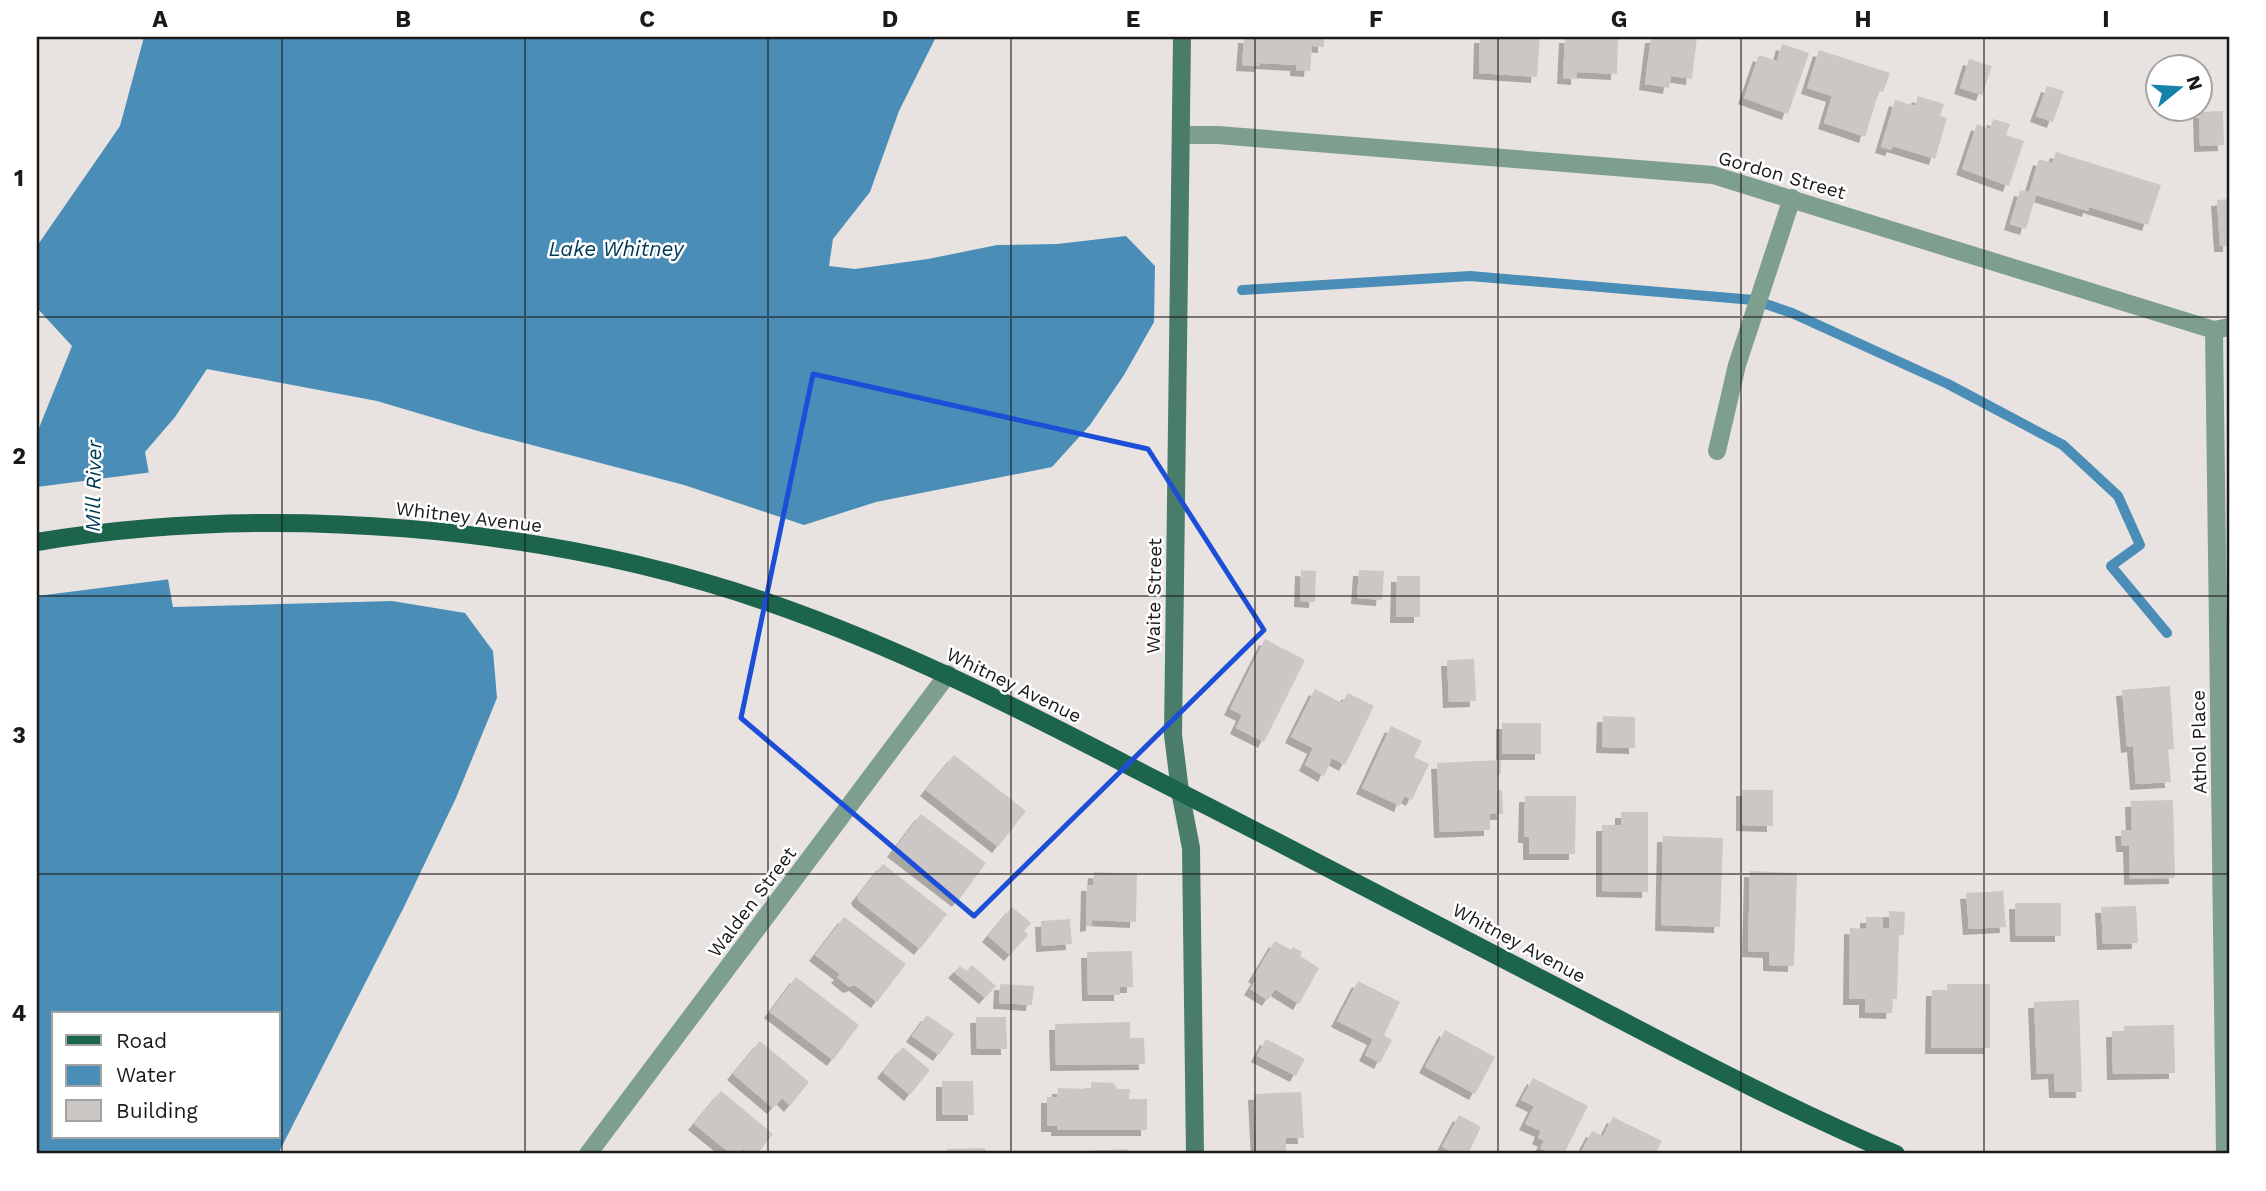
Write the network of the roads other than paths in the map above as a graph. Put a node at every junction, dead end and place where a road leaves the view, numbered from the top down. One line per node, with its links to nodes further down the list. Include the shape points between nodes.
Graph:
1 (1182, 37): 2 (street, Waite Street)
2 (1181, 135): 3 (street, Gordon Street, via 1713,175); 8 (street, Waite Street, via 1173,698)
3 (1792, 198): 4 (street, Gordon Street); 5 (street, via 1737,365)
4 (2222, 328): 12 (street, Athol Place)
5 (1717, 451)
6 (37, 542): 7 (main road, Whitney Avenue, via 175,525 339,525 538,544 651,568 766,601)
7 (948, 674): 8 (main road, Whitney Avenue); 9 (street, Walden Street)
8 (1180, 791): 10 (street, Waite Street, via 1191,848); 11 (main road, Whitney Avenue, via 1794,1110)
9 (588, 1154)
10 (1195, 1154)
11 (1896, 1154)
12 (2225, 1154)

